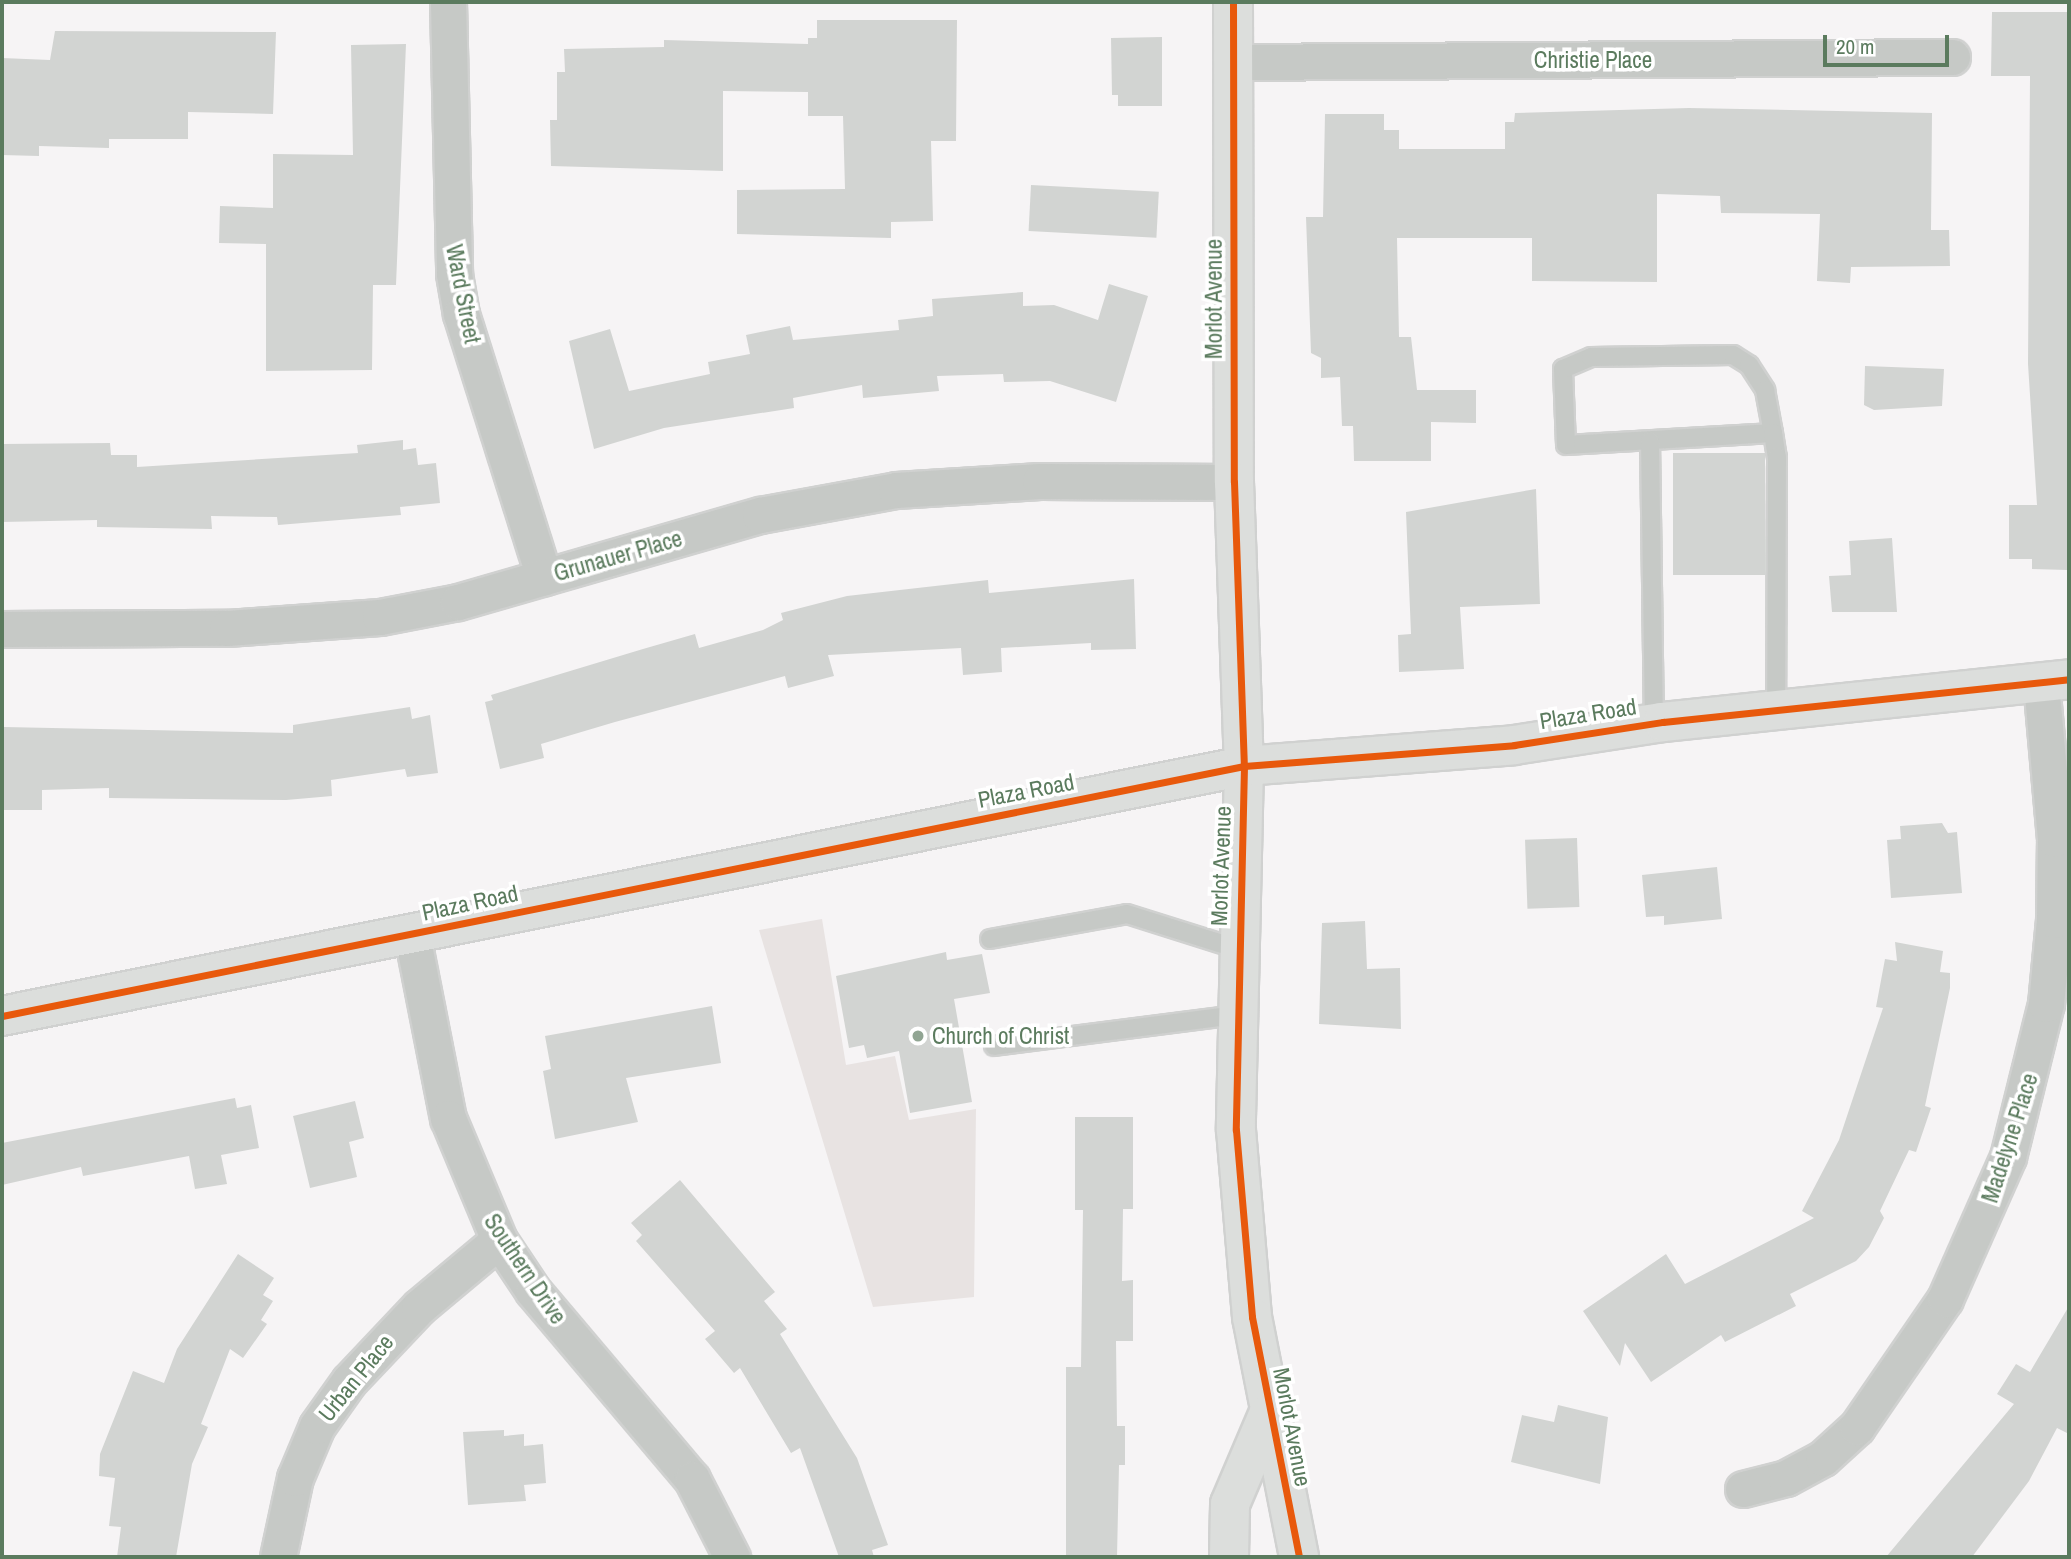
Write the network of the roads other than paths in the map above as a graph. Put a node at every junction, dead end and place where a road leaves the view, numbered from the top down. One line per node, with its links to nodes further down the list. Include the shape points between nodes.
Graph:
1 (448, 2): 8 (street, Ward Street, via 454,274 461,314)
2 (1233, 2): 4 (street, Morlot Avenue)
3 (1952, 57): 4 (street, Christie Place)
4 (1233, 62): 7 (street, Morlot Avenue)
5 (1773, 433): 6 (lane); 6 (lane, via 1765,390 1749,365 1733,355 1591,357 1563,369 1566,445); 11 (lane)
6 (1650, 441): 12 (lane)
7 (1234, 482): 8 (street, Grunauer Place, via 1040,481 896,490 760,515); 13 (street, Morlot Avenue)
8 (544, 576): 9 (street, Grunauer Place, via 458,602 302,625)
9 (2, 629)
10 (2055, 681): 11 (street, Plaza Road); 22 (street, Madelyne Place, via 2054,920 2046,1004 2008,1157 1945,1299 1857,1427 1824,1458 1786,1478)
11 (1776, 709): 12 (street, Plaza Road)
12 (1654, 723): 13 (street, Plaza Road, via 1514,746)
13 (1244, 766): 14 (street, Plaza Road); 16 (street, Morlot Avenue)
14 (412, 935): 18 (street, Plaza Road); 20 (street, Southern Drive, via 448,1118)
15 (990, 939): 16 (lane, via 1127,914)
16 (1238, 949): 17 (street, Morlot Avenue)
17 (1236, 1015): 19 (lane); 21 (street, Morlot Avenue, via 1241,1224)
18 (2, 1017)
19 (993, 1046)
20 (499, 1240): 23 (street, Urban Place, via 410,1316 348,1381 317,1426 295,1478); 24 (street, Southern Drive, via 533,1291 692,1479)
21 (1268, 1415): 25 (street, via 1230,1504); 26 (street, Morlot Avenue)
22 (1743, 1489)
23 (278, 1557)
24 (732, 1557)
25 (1229, 1557)
26 (1299, 1557)

